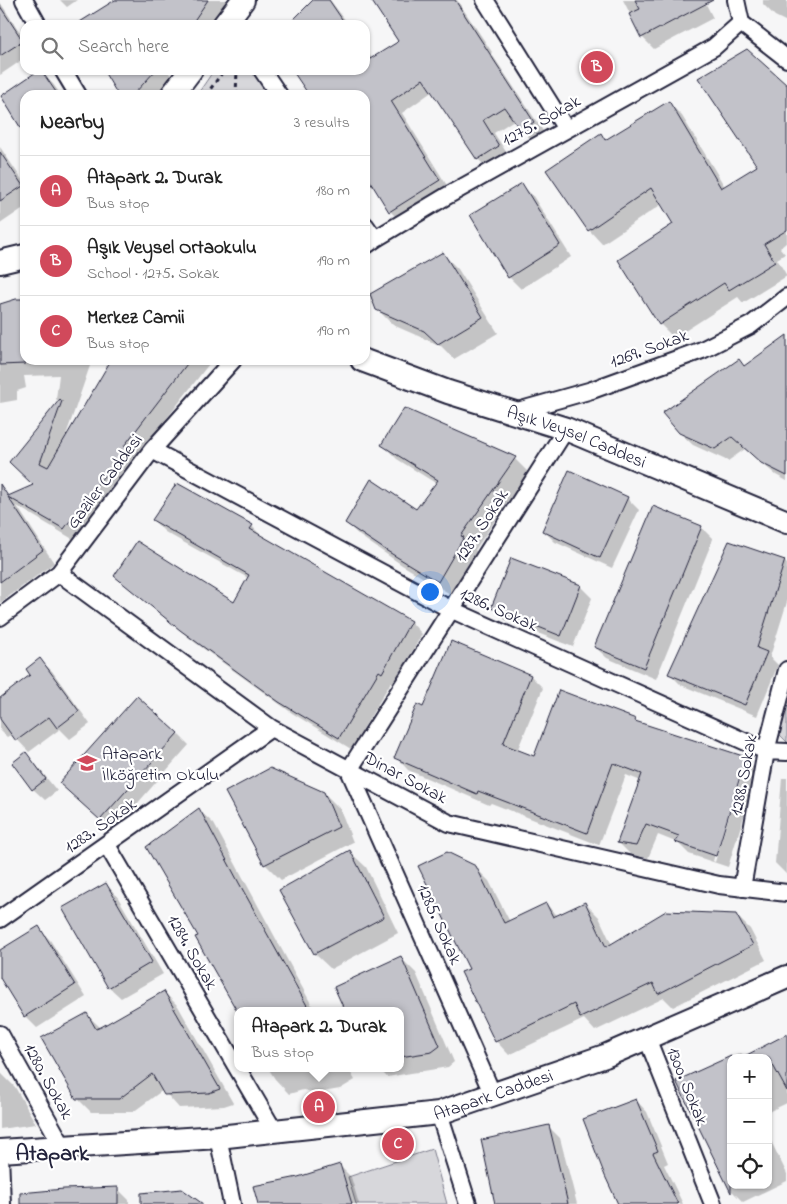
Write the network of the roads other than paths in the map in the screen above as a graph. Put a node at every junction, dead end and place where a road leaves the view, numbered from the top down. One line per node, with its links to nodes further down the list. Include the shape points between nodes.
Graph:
1 (24, 0): 5 (street)
2 (243, 0): 6 (street)
3 (485, 0): 15 (street)
4 (736, 0): 7 (street)
5 (35, 20)
6 (230, 20)
7 (741, 23): 8 (street); 15 (street, 1275. Sokak, via 714,47)
8 (787, 59)
9 (66, 75): 12 (street)
10 (187, 75): 13 (street)
11 (265, 75): 14 (street)
12 (75, 90)
13 (176, 90)
14 (276, 90)
15 (566, 129): 16 (street, 1275. Sokak)
16 (370, 243)
17 (20, 257): 18 (street)
18 (0, 262)
19 (787, 297): 22 (street, 1269. Sokak, via 750,325 702,350 592,390)
20 (370, 363): 22 (street, Aşık Veysel Caddesi)
21 (228, 365): 24 (street, Gaziler Caddesi)
22 (514, 412): 23 (street, Aşık Veysel Caddesi)
23 (566, 429): 25 (street, Aşık Veysel Caddesi); 27 (street, 1287. Sokak)
24 (152, 450): 26 (street, Gaziler Caddesi); 27 (street, 1286. Sokak)
25 (787, 522)
26 (59, 573): 28 (street, Gaziler Caddesi); 30 (street, Dinar Sokak)
27 (450, 609): 31 (street, 1286. Sokak); 33 (street, 1287. Sokak)
28 (0, 617)
29 (787, 670): 31 (street, 1288. Sokak)
30 (271, 728): 33 (street, Dinar Sokak); 34 (street, 1283. Sokak)
31 (766, 751): 32 (street, 1286. Sokak); 35 (street, 1288. Sokak)
32 (787, 752)
33 (349, 770): 35 (street, Dinar Sokak, via 449,823); 43 (street, 1285. Sokak)
34 (107, 844): 37 (street, 1283. Sokak); 41 (street, 1284. Sokak)
35 (742, 888): 36 (street, Dinar Sokak)
36 (787, 893)
37 (0, 919)
38 (787, 977): 40 (street, Atapark Caddesi)
39 (0, 1034): 47 (street, 1280. Sokak)
40 (647, 1038): 43 (street, Atapark Caddesi); 53 (street, 1300. Sokak)
41 (234, 1062)
42 (240, 1072): 45 (street, 1284. Sokak)
43 (493, 1095): 44 (street, Atapark Caddesi)
44 (439, 1113): 45 (street, Atapark Caddesi); 52 (street)
45 (274, 1131): 46 (street, Atapark Caddesi)
46 (218, 1137): 47 (street, Atapark Caddesi); 51 (street)
47 (63, 1147): 48 (street, Atapark Caddesi)
48 (0, 1151)
49 (0, 1155): 50 (street)
50 (2, 1204)
51 (232, 1204)
52 (468, 1204)
53 (713, 1204)

